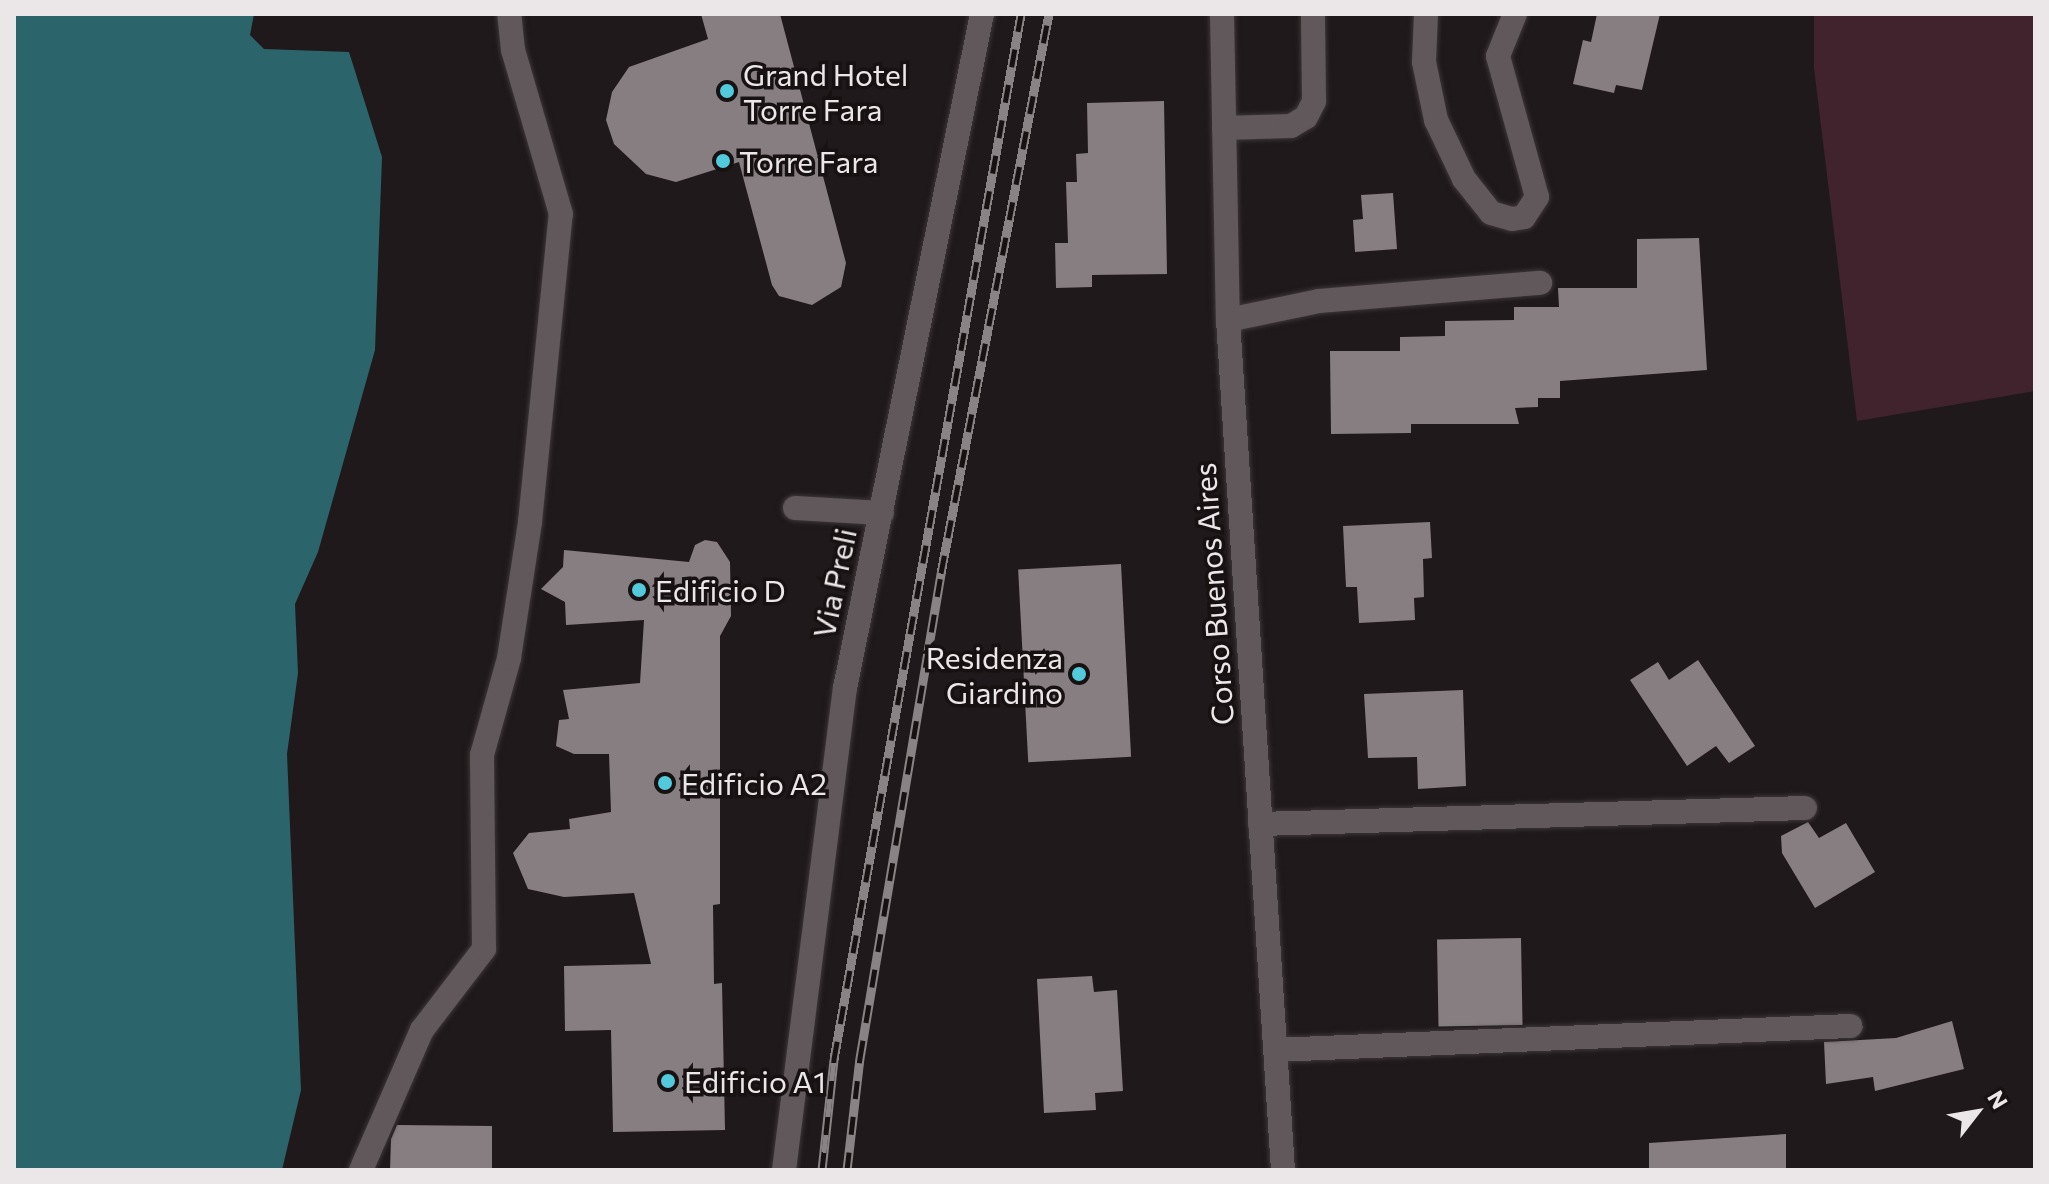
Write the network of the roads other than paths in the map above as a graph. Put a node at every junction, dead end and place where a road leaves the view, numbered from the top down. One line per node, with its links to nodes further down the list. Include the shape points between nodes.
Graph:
1 (509, 14): 16 (street, via 513,50 561,214 530,522 509,658 482,755 484,949 422,1030)
2 (982, 14): 11 (street, Via Preli)
3 (1222, 14): 7 (street, Corso Buenos Aires)
4 (1313, 14): 7 (street, via 1314,101 1306,117 1291,126)
5 (1426, 14): 6 (street, via 1424,62 1436,120 1464,179 1491,213 1512,219 1524,217 1537,197 1498,56)
6 (1515, 14)
7 (1224, 128): 9 (street, Corso Buenos Aires)
8 (1540, 283): 9 (street, via 1319,301)
9 (1228, 320): 13 (street, Corso Buenos Aires)
10 (795, 508): 11 (street)
11 (882, 513): 17 (street, Via Preli, via 845,688)
12 (1805, 808): 13 (street)
13 (1260, 824): 15 (street, Corso Buenos Aires)
14 (1850, 1026): 15 (street)
15 (1275, 1050): 18 (street, Corso Buenos Aires)
16 (361, 1170)
17 (784, 1170)
18 (1283, 1170)

